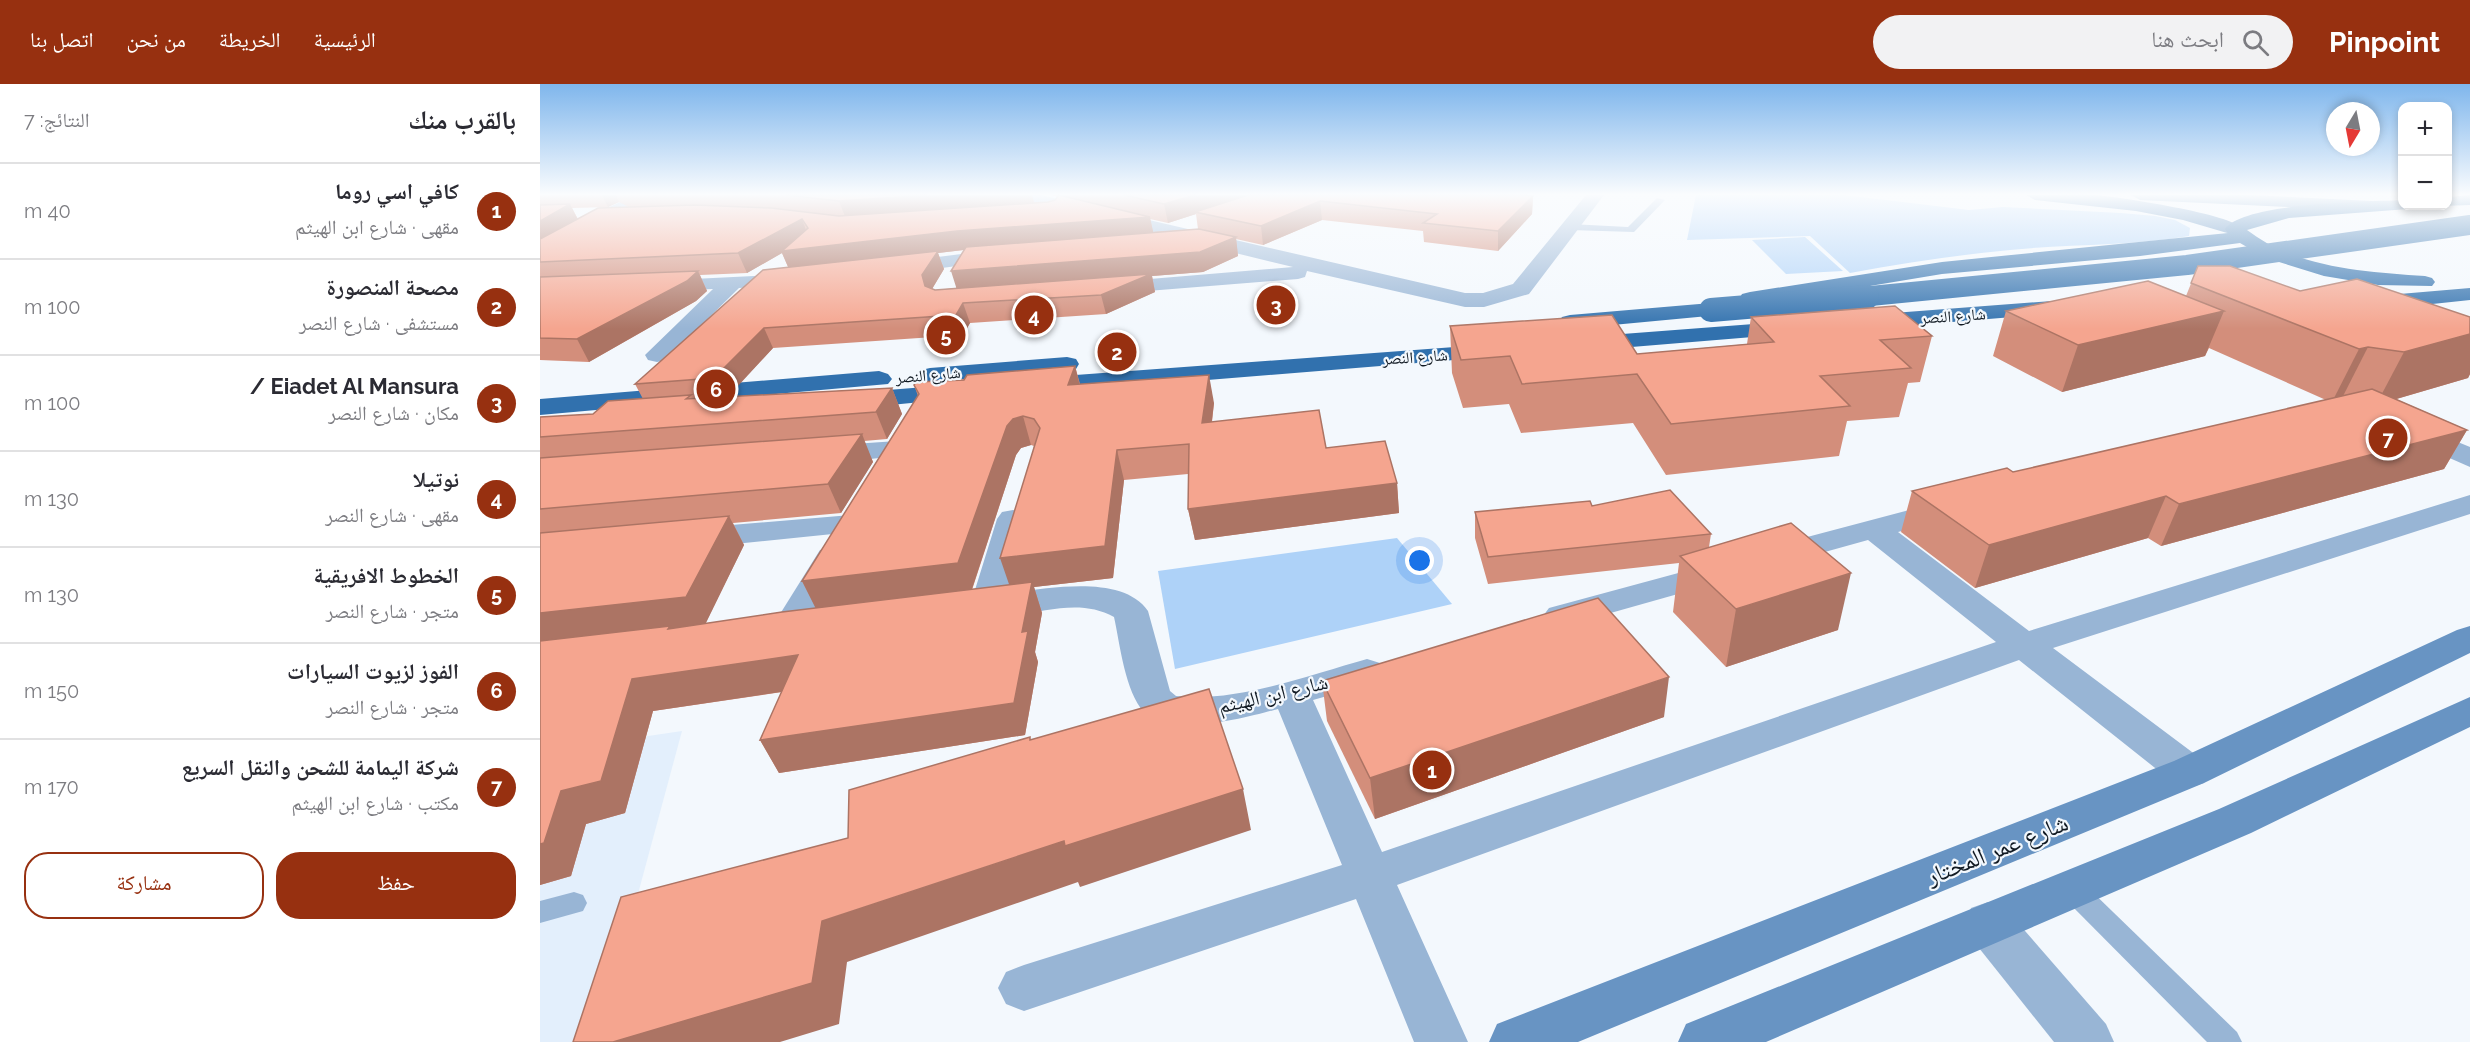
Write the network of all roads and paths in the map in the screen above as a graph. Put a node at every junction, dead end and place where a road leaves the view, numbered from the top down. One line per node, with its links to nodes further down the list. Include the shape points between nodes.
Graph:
1 (567, 240): 10 (street)
2 (1160, 240): 8 (street)
3 (1233, 240): 13 (street)
4 (1560, 240): 13 (street, via 1521,289 1484,300 1443,296)
5 (2206, 240): 23 (highway, via 2172,247 1899,274)
6 (2252, 240): 15 (highway, via 2305,265 2340,274 2390,281)
7 (2359, 240): 23 (highway, bridge, via 1915,293)
8 (1141, 244)
9 (1023, 254): 11 (street)
10 (540, 256)
11 (963, 258): 12 (street); 17 (street)
12 (881, 270)
13 (1329, 270): 19 (street)
14 (810, 278): 16 (street)
15 (2470, 279)
16 (733, 282): 18 (street); 30 (street)
17 (947, 284)
18 (642, 286)
19 (1086, 290)
20 (2470, 294): 21 (highway)
21 (2355, 303)
22 (2072, 307): 25 (highway, شارع النصر)
23 (1669, 314): 24 (highway)
24 (1550, 324)
25 (1848, 324)
26 (1812, 326): 28 (highway)
27 (1491, 328): 31 (highway, شارع النصر)
28 (1563, 346)
29 (1515, 349): 34 (highway, شارع النصر)
30 (657, 355)
31 (540, 407)
32 (914, 421): 35 (street)
33 (2391, 422): 37 (street)
34 (540, 424)
35 (897, 449): 36 (street); 41 (street)
36 (802, 456)
37 (2470, 458)
38 (1023, 488): 44 (street)
39 (1974, 502): 42 (street)
40 (2470, 504): 51 (street)
41 (851, 524): 43 (street); 48 (street)
42 (1872, 528): 46 (street); 51 (street)
43 (667, 541)
44 (987, 606): 45 (street, شارع ابن الهيثم); 53 (street, شارع ابن الهيثم, via 1071,597 1110,600 1130,611 1151,691 1156,702 1170,709 1201,710)
45 (952, 611)
46 (1530, 625)
47 (823, 626): 48 (street)
48 (788, 630): 49 (street)
49 (752, 635)
50 (2470, 638): 55 (main road, شارع عمر المختار)
51 (2023, 645): 55 (street); 56 (street)
52 (1394, 664): 53 (street, شارع ابن الهيثم)
53 (1291, 693): 56 (street)
54 (2470, 711): 57 (main road, via 2235,821)
55 (2189, 772): 63 (main road, شارع عمر المختار)
56 (1368, 876): 61 (street); 62 (street)
57 (2072, 889): 60 (main road); 66 (lane)
58 (574, 903): 59 (lane)
59 (540, 912)
60 (1988, 924): 64 (main road); 65 (street)
61 (1024, 988)
62 (1441, 1042)
63 (1516, 1042)
64 (1705, 1042)
65 (2087, 1042)
66 (2227, 1042)

